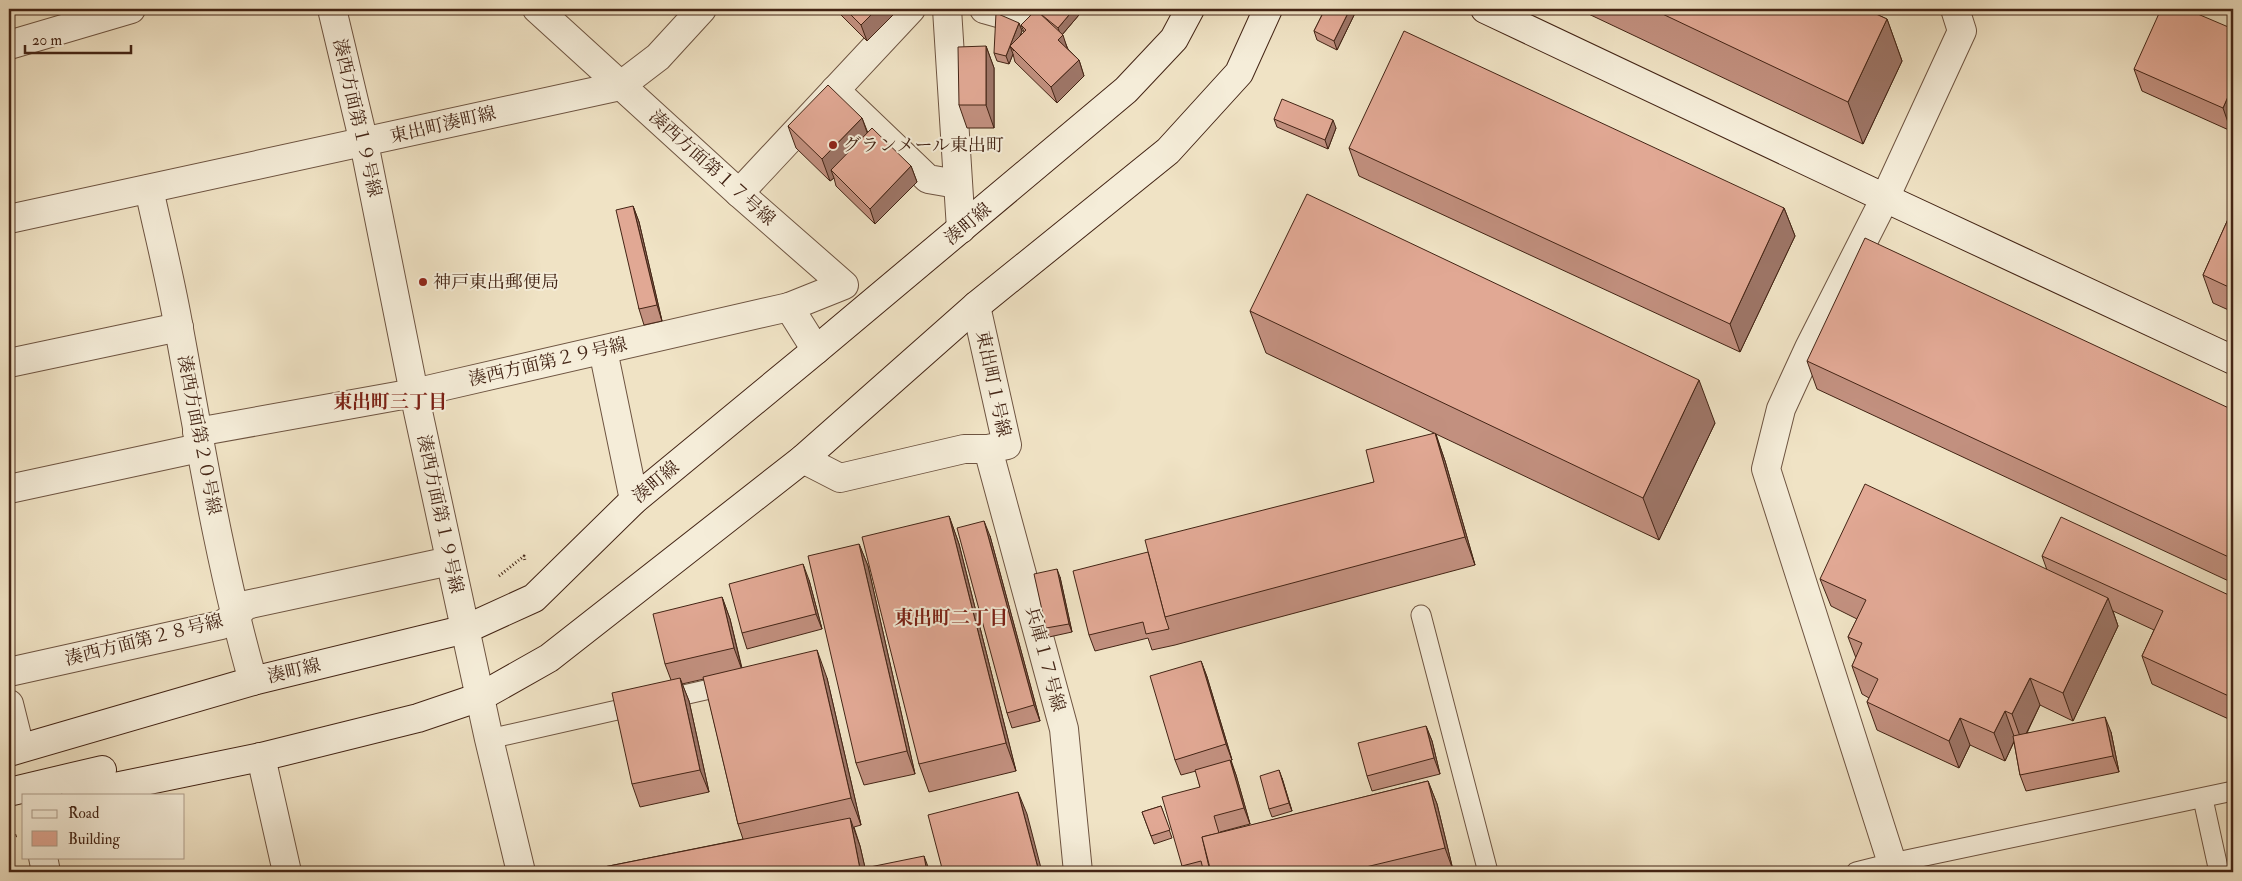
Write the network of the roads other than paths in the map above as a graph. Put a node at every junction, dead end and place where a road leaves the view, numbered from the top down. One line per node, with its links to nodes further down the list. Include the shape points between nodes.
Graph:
1 (131, 9): 13 (street)
2 (332, 9): 16 (street, 湊西方面第１９号線)
3 (537, 9): 14 (street, 湊西方面第１７号線)
4 (702, 9): 14 (street, 東出町湊町線, via 658,57)
5 (911, 9): 15 (street)
6 (946, 9): 17 (street)
7 (984, 9): 12 (street)
8 (1190, 9): 22 (street, 湊町線, via 1174,39 1126,90)
9 (1268, 9): 23 (street, via 1239,73 1168,151)
10 (1486, 9): 20 (street)
11 (1955, 9): 20 (street, via 1962,31)
12 (1016, 18)
13 (9, 45)
14 (620, 86): 16 (street, 東出町湊町線); 19 (street, 湊西方面第１７号線)
15 (835, 90): 17 (street, via 928,178); 19 (street)
16 (364, 143): 18 (street, 東出町湊町線); 30 (street, 湊西方面第１９号線)
17 (957, 184): 22 (street)
18 (149, 188): 21 (street, 東出町湊町線); 25 (street, 湊西方面第２０号線)
19 (739, 193): 24 (street, 湊西方面第１７号線, via 844,285)
20 (1884, 198): 28 (street); 55 (street, via 1781,409 1766,469)
21 (9, 219)
22 (961, 229): 27 (street, 湊町線)
23 (976, 306): 32 (street, 東出町１号線, via 1007,445); 33 (street)
24 (789, 308): 26 (street, 湊西方面第２９号線); 27 (street)
25 (179, 328): 29 (street); 31 (street, 湊西方面第２０号線)
26 (603, 350): 30 (street, 湊西方面第２９号線); 35 (street)
27 (816, 350): 35 (street, 湊町線)
28 (2233, 360)
29 (9, 363)
30 (414, 393): 31 (street, 湊西方面第２９号線); 36 (street, 湊西方面第１９号線)
31 (198, 440): 34 (street, 湊西方面第２９号線); 38 (street, 湊西方面第２０号線)
32 (988, 449): 33 (street, via 964,449 840,478); 59 (street, 兵庫１７号線, via 1064,729)
33 (803, 459): 43 (street, via 548,658)
34 (9, 489)
35 (634, 500): 39 (street, 湊町線, via 534,598)
36 (450, 561): 38 (street, 湊西方面第２８号線, via 246,605); 39 (street, 湊西方面第１９号線)
37 (1420, 615): 60 (lane)
38 (234, 616): 40 (street, 湊西方面第２８号線, via 221,625); 41 (street, 湊西方面第２０号線)
39 (466, 629): 41 (street, 湊町線); 43 (street, 湊西方面第１９号線)
40 (9, 672)
41 (253, 681): 46 (street, 湊町線)
42 (733, 684): 45 (lane)
43 (480, 697): 45 (street, 湊西方面第１９号線); 47 (street, via 418,718); 49 (street, via 414,701)
44 (9, 704): 46 (street)
45 (489, 739): 58 (street, 湊西方面第１９号線)
46 (15, 750)
47 (261, 757): 50 (street); 57 (street)
48 (2233, 791): 51 (lane)
49 (9, 792)
50 (81, 794)
51 (2203, 799): 55 (lane); 62 (lane)
52 (22, 807): 53 (street)
53 (9, 810)
54 (43, 858): 56 (street)
55 (1892, 863): 61 (lane)
56 (46, 872)
57 (287, 872)
58 (521, 872)
59 (1078, 872)
60 (1488, 872)
61 (1856, 872)
62 (2219, 872)

